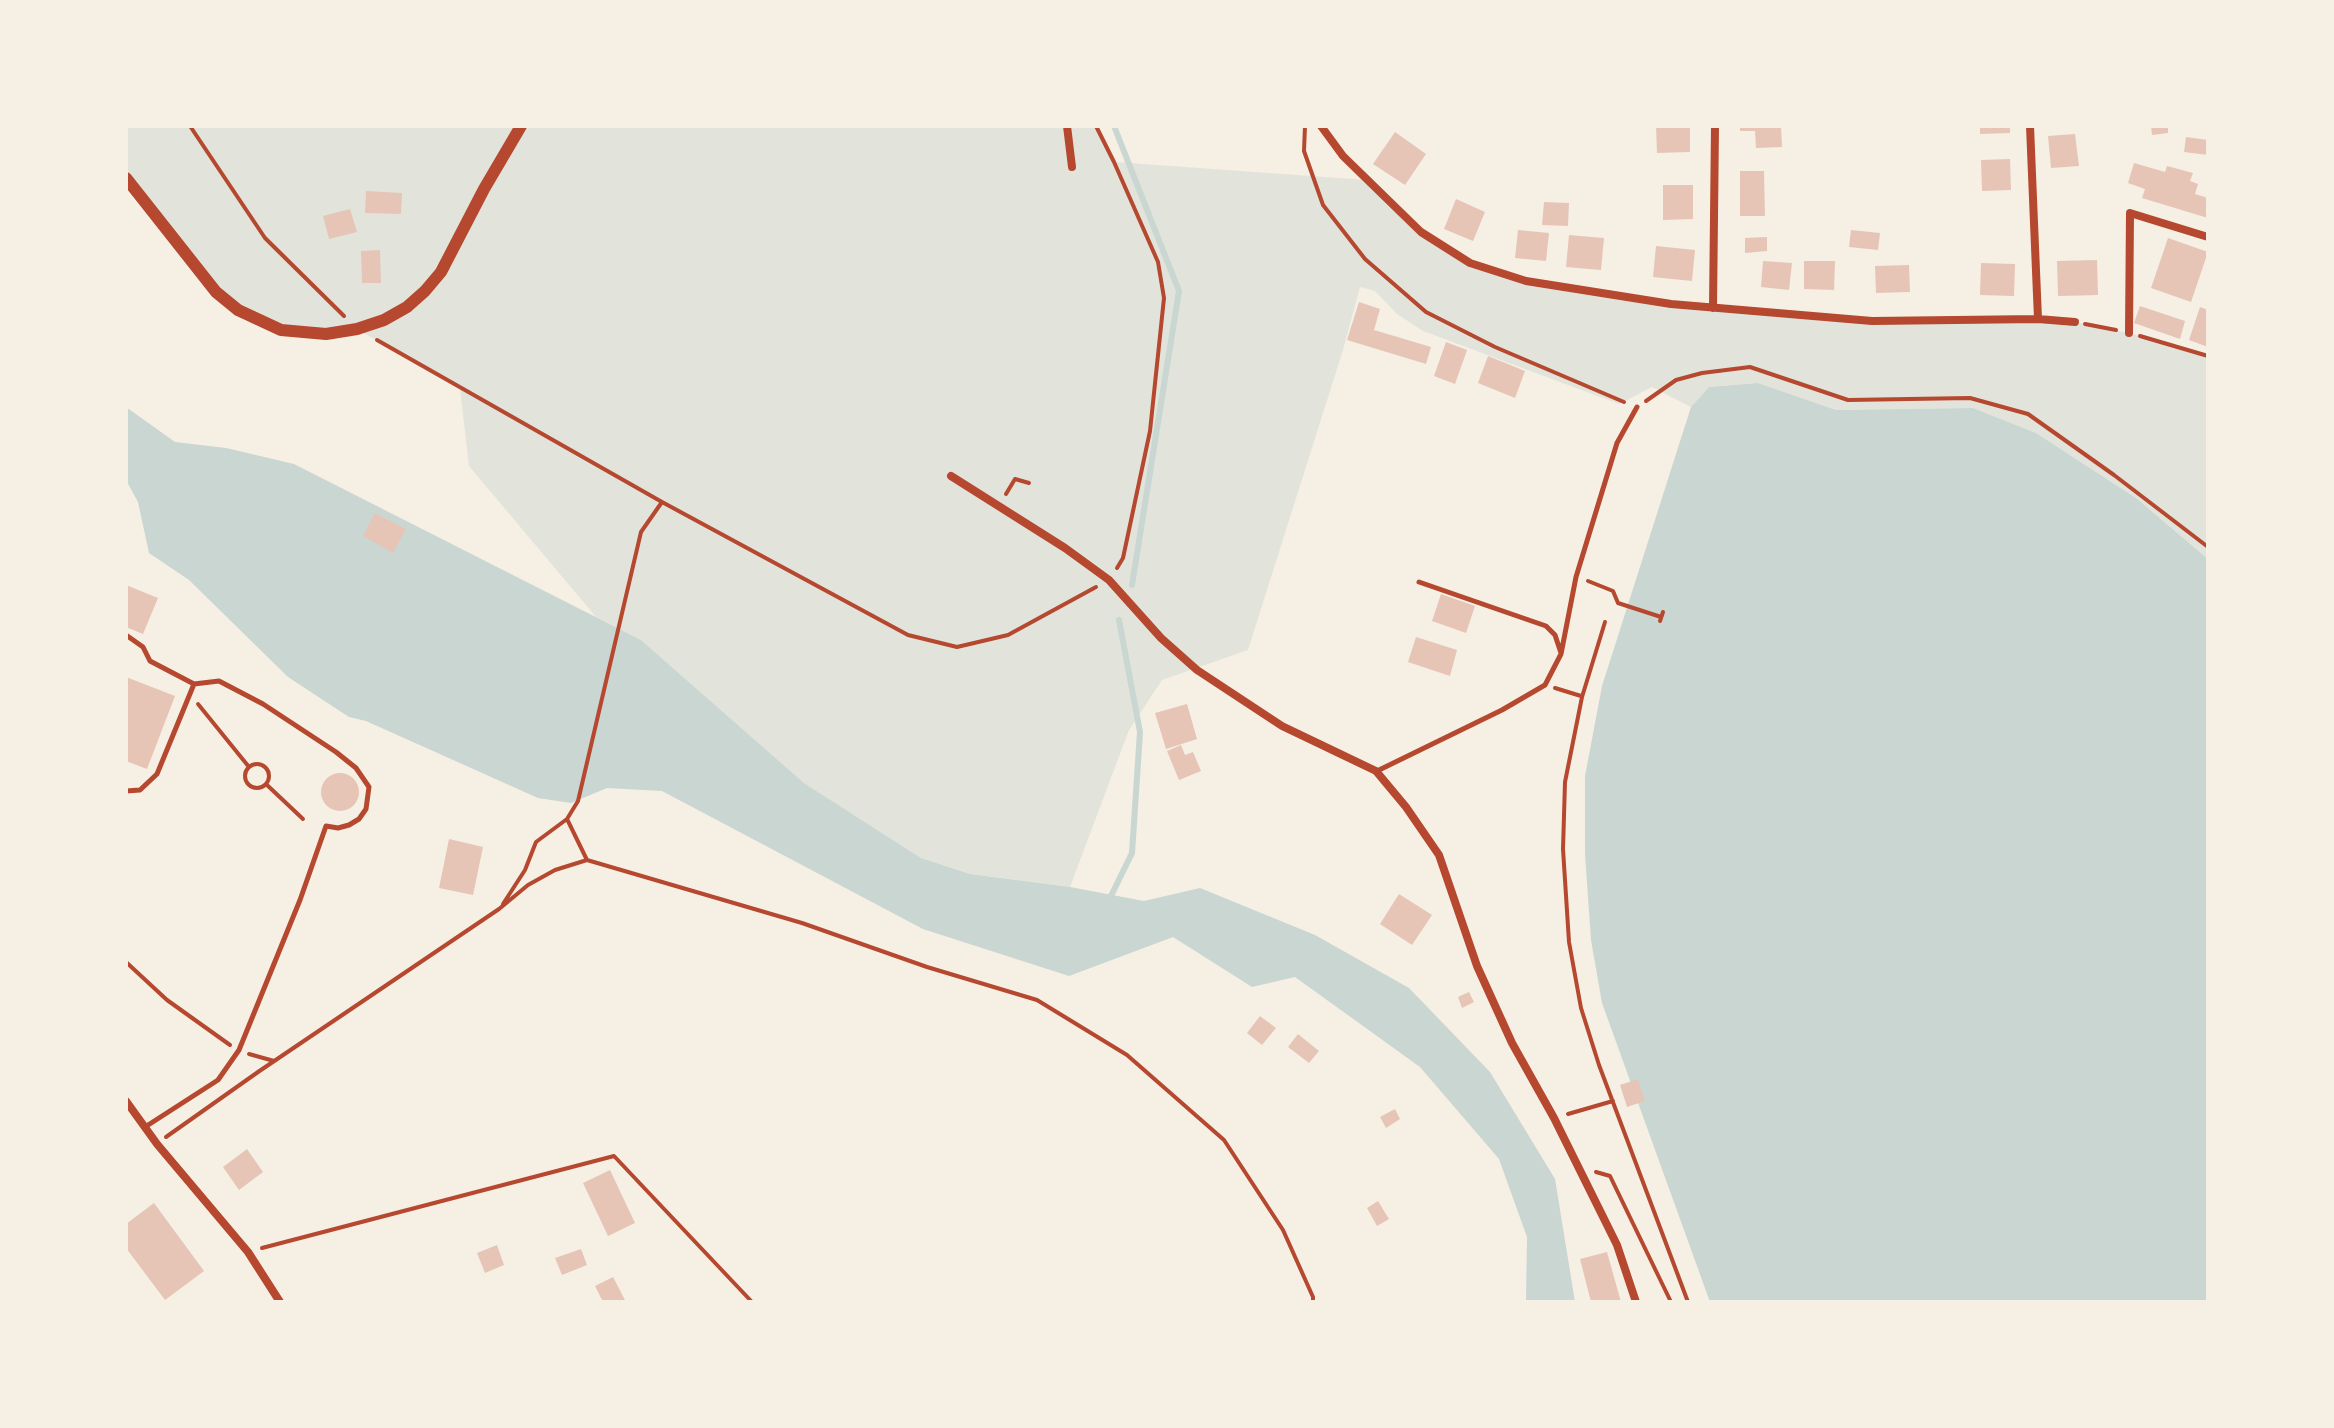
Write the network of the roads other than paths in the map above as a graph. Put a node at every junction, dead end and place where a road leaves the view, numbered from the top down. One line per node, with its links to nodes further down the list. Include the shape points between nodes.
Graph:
1 (521, 126): 7 (street, via 441,272 407,307 384,320 326,334 281,330 238,310 216,292)
2 (1067, 126): 6 (street)
3 (1321, 126): 9 (street, via 1343,156 1421,232 1470,263 1526,281)
4 (1715, 126): 9 (street)
5 (2030, 126): 10 (street)
6 (1072, 167)
7 (126, 178)
8 (2208, 237): 12 (street, via 2130,213)
9 (1713, 308): 10 (street, via 1872,321)
10 (2038, 319): 11 (street)
11 (2075, 322)
12 (2129, 333)
13 (1637, 407): 17 (lane, via 1617,443 1576,577)
14 (951, 476): 19 (street, via 1109,580 1197,670 1282,726)
15 (1419, 582): 17 (lane, via 1546,626)
16 (126, 635): 18 (lane, via 143,647 150,661)
17 (1561, 654): 19 (lane, via 1545,685)
18 (194, 684): 20 (lane, via 157,774 140,790); 22 (lane, via 219,681 263,704 356,768 369,787 369,798 359,819 338,828 326,826 239,1050 218,1080)
19 (1376, 771): 24 (street, via 1439,855 1477,966 1617,1245)
20 (126, 791)
21 (126, 1101): 22 (street)
22 (145, 1127): 23 (street, via 248,1252)
23 (280, 1302)
24 (1636, 1302)

